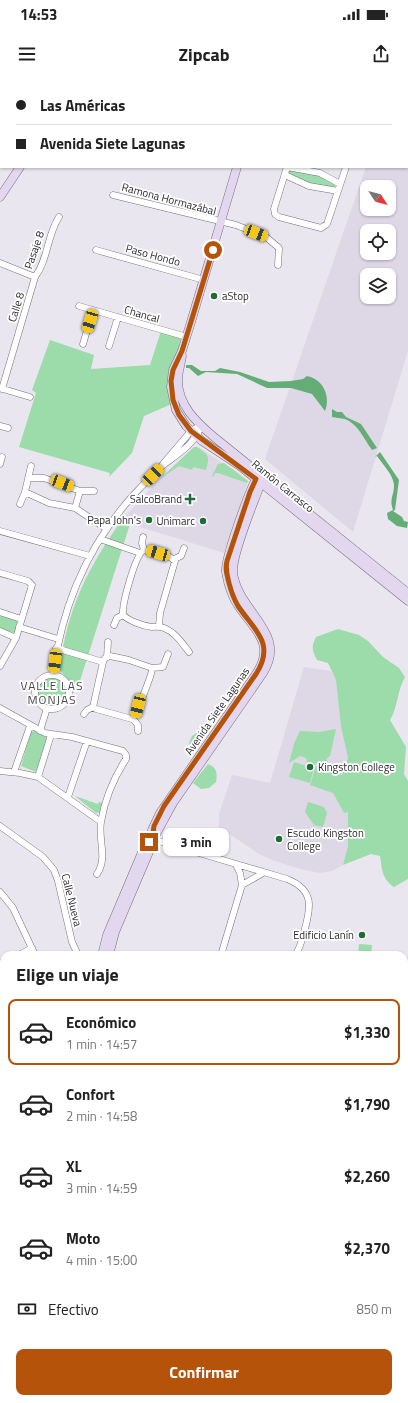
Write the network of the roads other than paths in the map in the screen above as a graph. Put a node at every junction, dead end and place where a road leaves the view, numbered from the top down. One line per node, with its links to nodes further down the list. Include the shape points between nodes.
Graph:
1 (19, 168): 8 (main road)
2 (237, 168): 10 (main road, Ramón Carrasco)
3 (346, 168): 5 (street)
4 (286, 170): 5 (street, via 320,173); 6 (street, via 309,186); 6 (street, via 274,209 275,214 279,216 324,228)
5 (340, 184): 6 (street)
6 (338, 191)
7 (113, 195): 10 (street, Ramona Hormazábal)
8 (0, 197)
9 (59, 217): 14 (street, Pasaje 8, via 51,231 40,270)
10 (221, 223): 13 (street, Ramona Hormazábal, via 236,225 266,237 278,248); 15 (main road, Ramón Carrasco)
11 (96, 250): 15 (street, Paso Hondo)
12 (0, 263): 14 (street, Pasaje 8)
13 (278, 265)
14 (35, 277): 23 (street, Calle 8)
15 (204, 280): 19 (main road, Ramón Carrasco)
16 (79, 306): 17 (street, Chancal)
17 (93, 310): 18 (street, Chancal); 20 (street)
18 (118, 317): 19 (street, Chancal); 21 (street)
19 (187, 337): 22 (main road, Ramón Carrasco)
20 (83, 344)
21 (109, 346)
22 (182, 351): 25 (main road, Ramón Carrasco, via 178,378 179,392 185,407); 28 (main road, Ramón Carrasco, via 173,370 172,394 179,415)
23 (1, 388): 24 (street)
24 (30, 397)
25 (201, 425): 28 (street); 48 (main road, Ramón Carrasco)
26 (0, 426): 27 (street)
27 (8, 428)
28 (194, 434): 33 (main road, Ramón Carrasco); 39 (street, via 172,452)
29 (2, 457): 30 (street)
30 (0, 464)
31 (31, 466): 32 (street)
32 (29, 478): 34 (street, via 52,480); 35 (street)
33 (259, 481): 49 (main road, Ramón Carrasco); 83 (main road, Avenida Siete Lagunas, via 250,492 226,565 226,572 239,607 261,636 264,650 262,661 256,674 164,806 154,826)
34 (80, 491): 36 (street); 38 (street)
35 (25, 492): 37 (street); 38 (street, via 49,503)
36 (94, 492)
37 (20, 504)
38 (75, 508): 39 (street)
39 (107, 530): 42 (street)
40 (0, 531): 45 (street)
41 (143, 538): 44 (street)
42 (100, 539): 44 (street); 45 (street)
43 (184, 548): 46 (street, via 181,556)
44 (142, 551): 46 (street); 51 (street, via 130,583)
45 (90, 556): 58 (street, via 73,590)
46 (174, 559): 54 (street)
47 (1, 572): 52 (street, via 31,584)
48 (408, 593)
49 (408, 601)
50 (0, 612): 52 (street)
51 (123, 615): 53 (street, via 117,618); 54 (street, via 148,626)
52 (21, 619): 55 (street)
53 (114, 625)
54 (159, 626): 61 (street, via 175,635)
55 (19, 627): 57 (street); 58 (street)
56 (0, 631): 57 (street)
57 (16, 638): 64 (street)
58 (58, 639): 60 (street)
59 (108, 642): 63 (street)
60 (56, 648): 63 (street); 66 (street)
61 (189, 652)
62 (168, 654): 65 (street, via 163,666)
63 (105, 660): 65 (street, via 129,660); 67 (street)
64 (0, 666)
65 (152, 668): 71 (street)
66 (53, 675): 69 (street, via 40,680 35,690 38,701); 69 (street, via 65,681 69,690 68,697 60,707)
67 (93, 706): 70 (street); 71 (street, via 129,719)
68 (0, 708): 72 (street)
69 (47, 708): 73 (street)
70 (84, 714)
71 (133, 718): 74 (street, via 138,725)
72 (30, 726): 73 (street); 78 (street)
73 (40, 731): 75 (street)
74 (138, 731)
75 (51, 735): 76 (street); 79 (street)
76 (88, 741): 80 (street); 81 (street, via 123,751 126,755 110,788)
77 (0, 771): 78 (street)
78 (14, 772): 79 (street)
79 (38, 777): 80 (street)
80 (68, 797): 81 (street)
81 (101, 822): 86 (street, via 103,862)
82 (0, 826): 92 (street, Calle Nueva, via 42,857 54,870)
83 (152, 840): 84 (street); 93 (main road, Avenida Siete Lagunas, via 142,852 109,929); 94 (main road, Avenida Siete Lagunas, via 112,939)
84 (236, 865): 85 (street); 87 (street)
85 (263, 873): 87 (street); 96 (street, via 294,882 304,890 308,898 310,913)
86 (97, 874)
87 (242, 885): 95 (street)
88 (0, 892): 89 (street, via 10,903)
89 (32, 948): 90 (street); 91 (street)
90 (26, 951)
91 (33, 951)
92 (76, 951)
93 (103, 951)
94 (110, 951)
95 (222, 951)
96 (296, 951)
97 (408, 1118): 98 (street)
98 (408, 1125)

